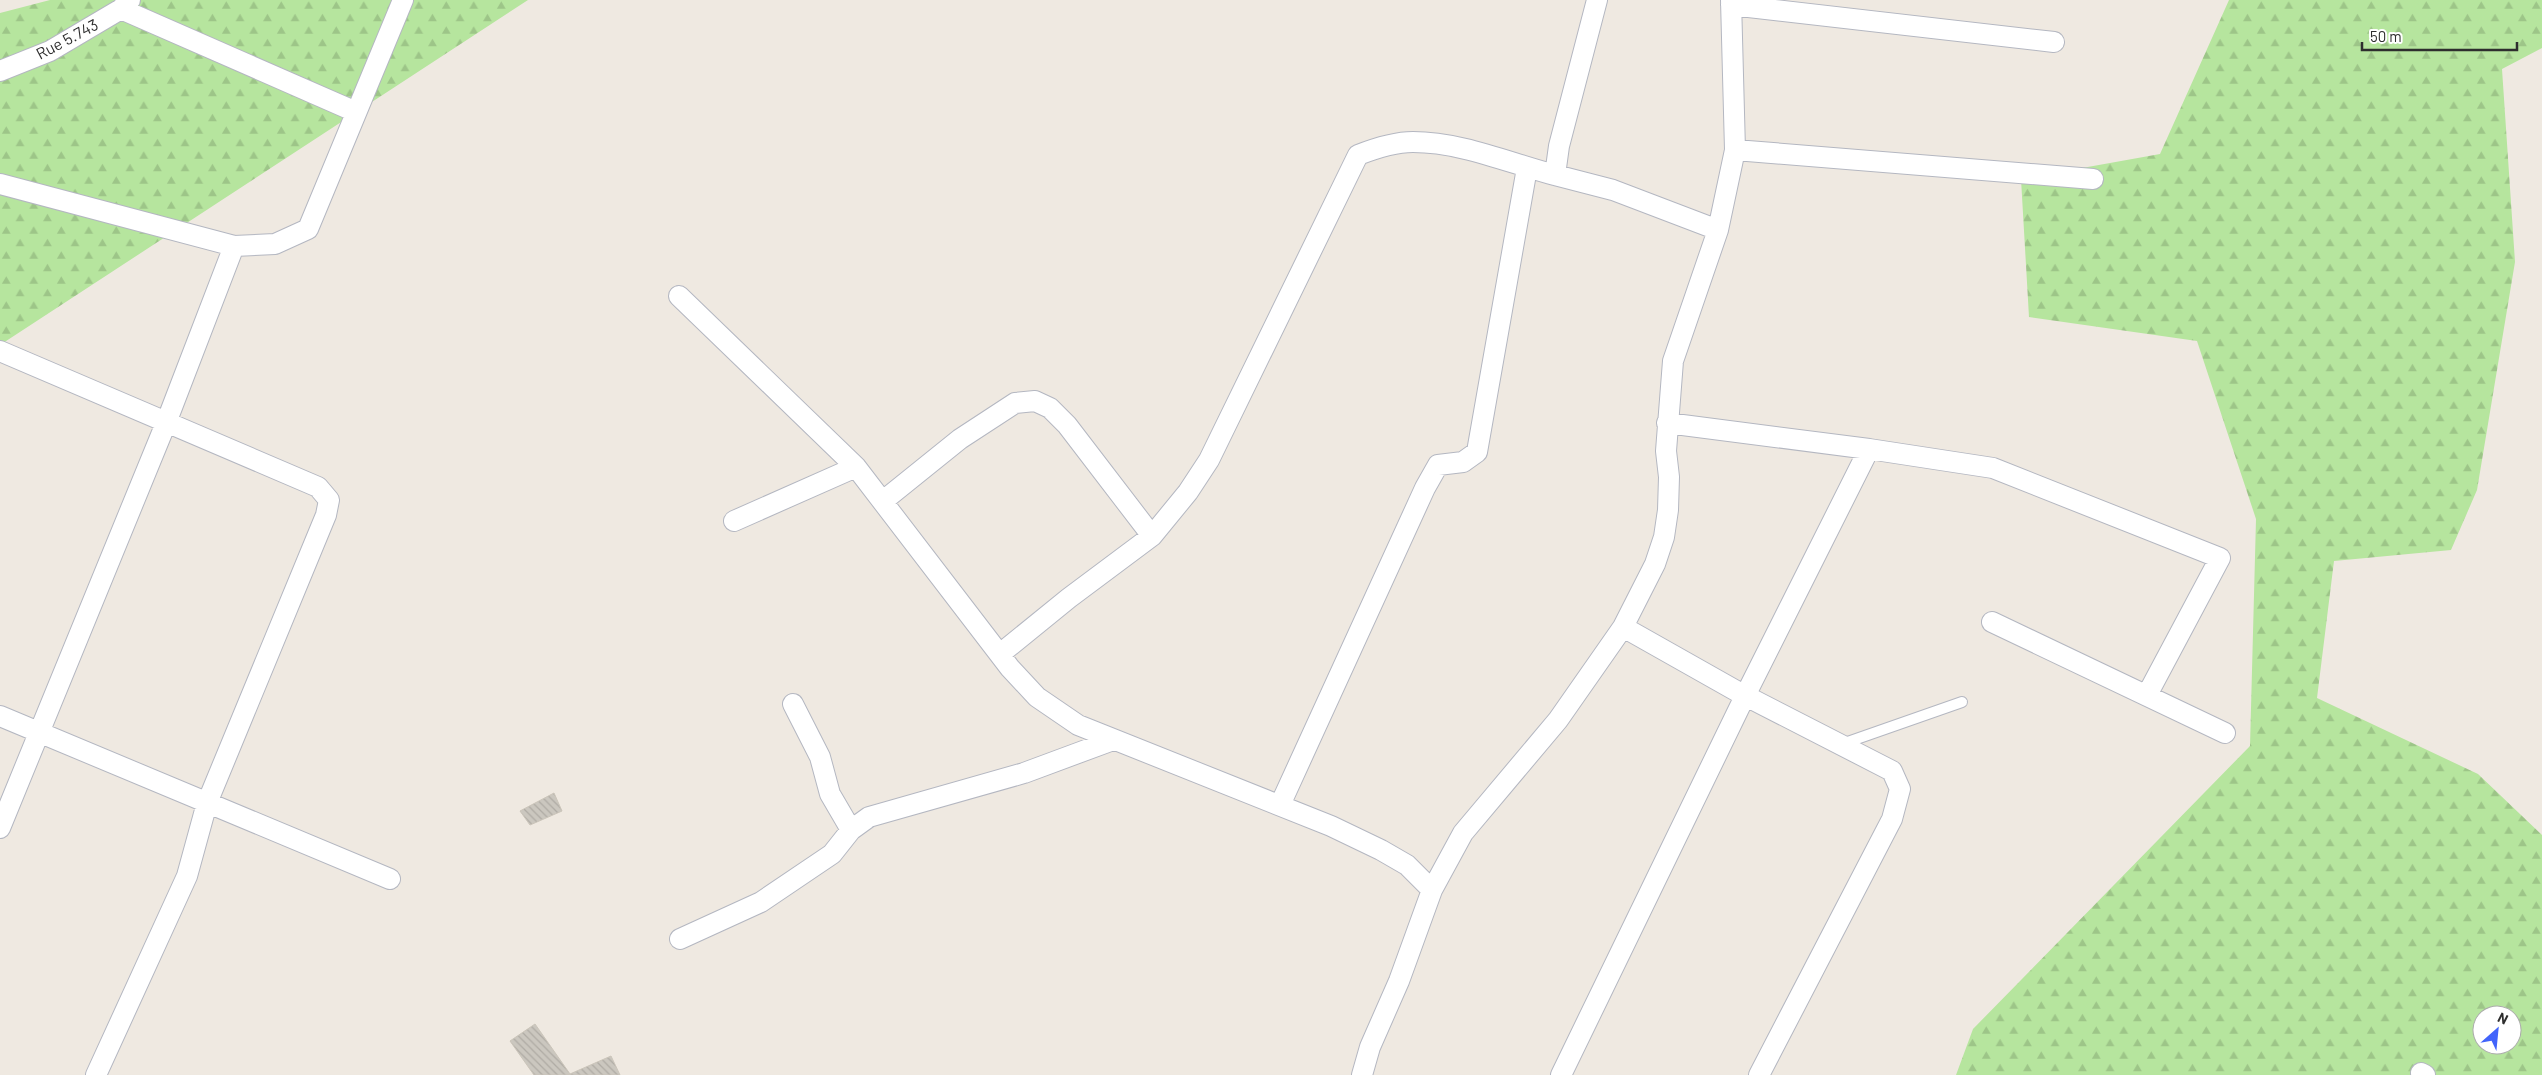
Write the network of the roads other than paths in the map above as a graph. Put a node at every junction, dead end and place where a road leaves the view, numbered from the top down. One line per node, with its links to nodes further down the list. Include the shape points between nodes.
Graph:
1 (403, 0): 7 (street)
2 (1597, 0): 10 (street, via 1561,137)
3 (1731, 3): 5 (street); 8 (street)
4 (126, 5): 6 (street, Rue 5.743, via 50,51); 7 (street)
5 (2054, 42)
6 (0, 71)
7 (356, 112): 14 (street, via 308,229 274,244)
8 (1734, 150): 11 (street); 13 (street)
9 (1527, 168): 10 (street); 23 (street, via 1460,148 1414,142 1385,145 1358,155 1209,460); 37 (street, via 1477,452 1462,462 1438,465 1425,488)
10 (1555, 175): 13 (street, via 1613,190)
11 (2093, 179)
12 (0, 184): 14 (street)
13 (1718, 230): 18 (street, via 1673,361)
14 (234, 246): 17 (street)
15 (680, 296): 20 (street)
16 (2, 358): 17 (street)
17 (166, 423): 32 (street); 36 (street, via 318,487 329,500 323,524)
18 (1667, 423): 19 (street); 25 (street, via 1669,477 1664,537 1647,582)
19 (1869, 449): 27 (street); 28 (street, via 1993,468 2220,558)
20 (856, 467): 21 (street); 22 (street)
21 (883, 501): 23 (street, via 960,439 1015,402 1035,401 1050,408 1067,425); 26 (street)
22 (734, 521)
23 (1152, 536): 26 (street)
24 (1992, 622): 28 (street)
25 (1623, 627): 27 (street); 41 (street, via 1558,720 1463,833)
26 (1000, 654): 34 (street, via 1037,697 1057,713)
27 (1744, 696): 35 (street); 45 (street)
28 (2148, 696): 33 (street)
29 (1962, 702): 35 (lane)
30 (793, 704): 39 (street, via 817,750 830,794)
31 (0, 716): 32 (street)
32 (40, 733): 36 (street); 38 (street)
33 (2225, 733)
34 (1113, 740): 37 (street); 39 (street, via 1024,773 869,817)
35 (1841, 744): 46 (street, via 1892,771 1900,789 1892,819)
36 (207, 802): 40 (street); 43 (street, via 187,876)
37 (1280, 805): 41 (street, via 1381,850 1406,865)
38 (0, 828)
39 (850, 830): 42 (street, via 832,854 761,902)
40 (390, 879)
41 (1432, 890): 44 (street)
42 (680, 940)
43 (96, 1075)
44 (1362, 1075)
45 (1561, 1075)
46 (1759, 1075)

